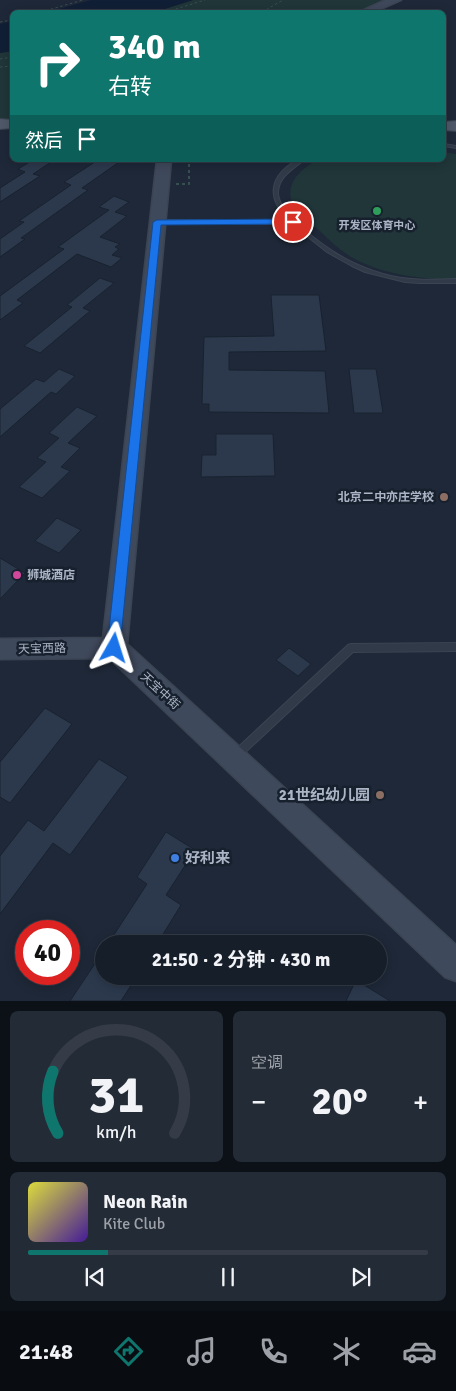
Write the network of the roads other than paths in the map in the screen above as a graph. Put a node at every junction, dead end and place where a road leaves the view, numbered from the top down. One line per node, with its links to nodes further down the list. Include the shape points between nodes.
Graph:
1 (396, 0): 2 (street)
2 (370, 10)
3 (164, 162): 5 (street)
4 (297, 162): 6 (lane, via 280,178 275,193 279,207)
5 (157, 222): 6 (lane); 9 (street)
6 (293, 222): 7 (lane, via 321,247 354,266 399,280)
7 (456, 281)
8 (456, 647): 11 (lane, via 350,648)
9 (114, 648): 10 (street, 天宝西路); 11 (street, 天宝中街)
10 (0, 649)
11 (232, 758): 12 (street, 天宝中街)
12 (456, 966)

